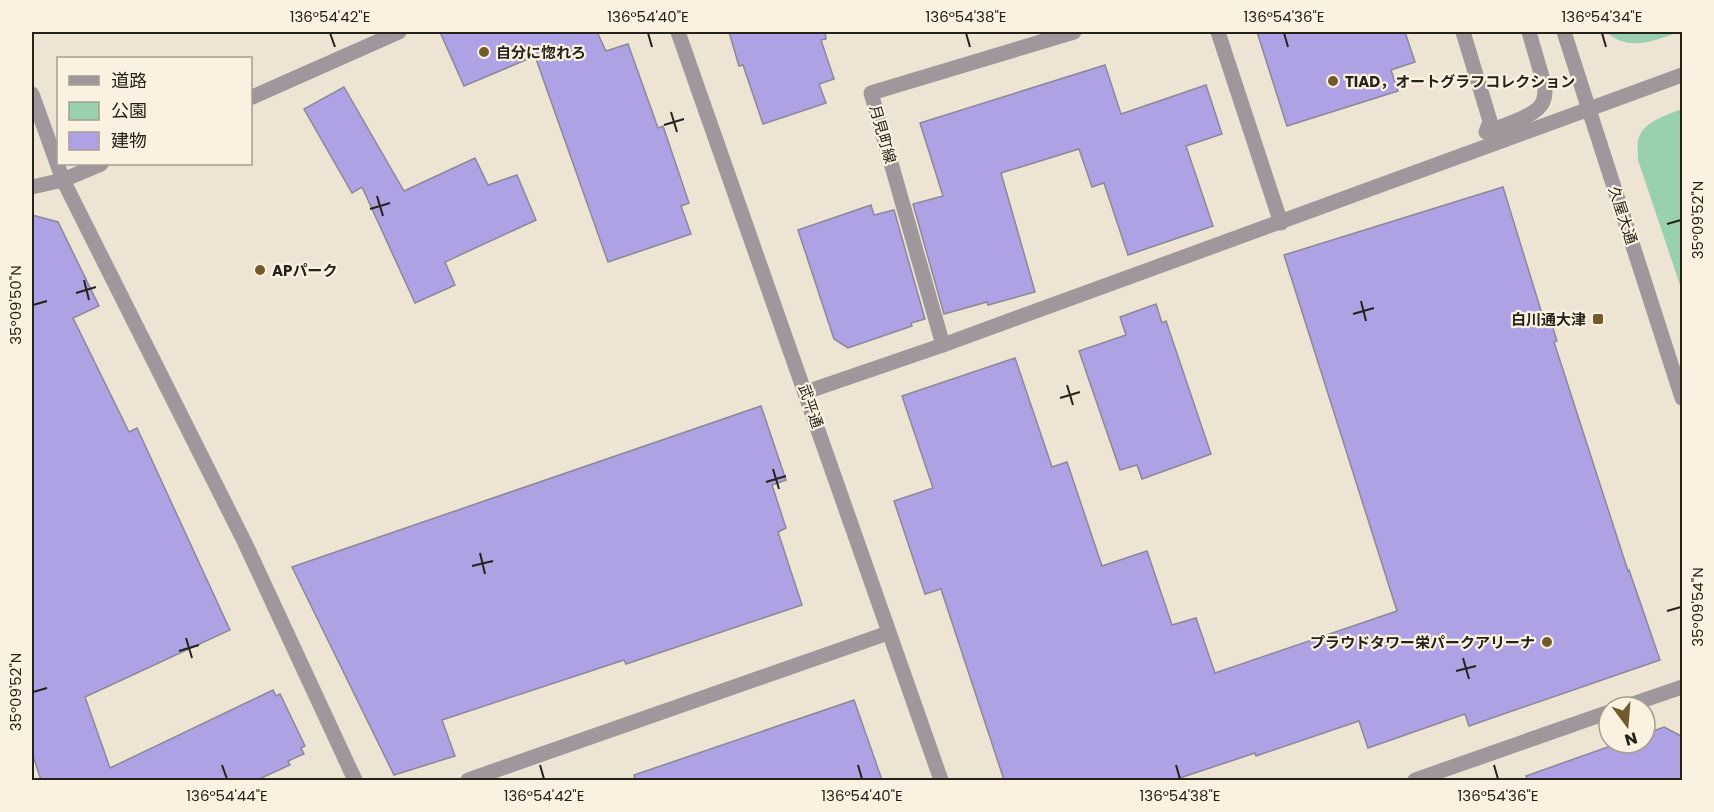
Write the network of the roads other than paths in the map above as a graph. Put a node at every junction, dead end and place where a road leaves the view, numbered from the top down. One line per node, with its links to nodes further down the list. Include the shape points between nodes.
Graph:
1 (399, 32): 10 (street)
2 (678, 32): 19 (street, 武平通)
3 (1074, 32): 18 (street, 月見町線, via 871,93)
4 (1218, 32): 17 (street)
5 (1462, 32): 6 (street, via 1490,121 1485,132 1542,105 1545,87)
6 (1528, 32)
7 (1564, 32): 11 (street, 久屋大通)
8 (1683, 75): 11 (street)
9 (32, 94): 12 (street)
10 (252, 97)
11 (1588, 110): 17 (street); 20 (street, 久屋大通)
12 (57, 163)
13 (58, 165): 15 (street)
14 (99, 165): 15 (street)
15 (63, 180): 16 (street); 25 (street, via 245,543)
16 (32, 187)
17 (1281, 223): 18 (street)
18 (943, 345): 19 (street)
19 (806, 392): 21 (street, 武平通)
20 (1683, 398)
21 (888, 633): 26 (street); 27 (street, 武平通)
22 (1683, 687): 23 (street)
23 (1657, 696)
24 (1597, 716): 28 (street)
25 (355, 780)
26 (468, 780)
27 (941, 780)
28 (1415, 780)

